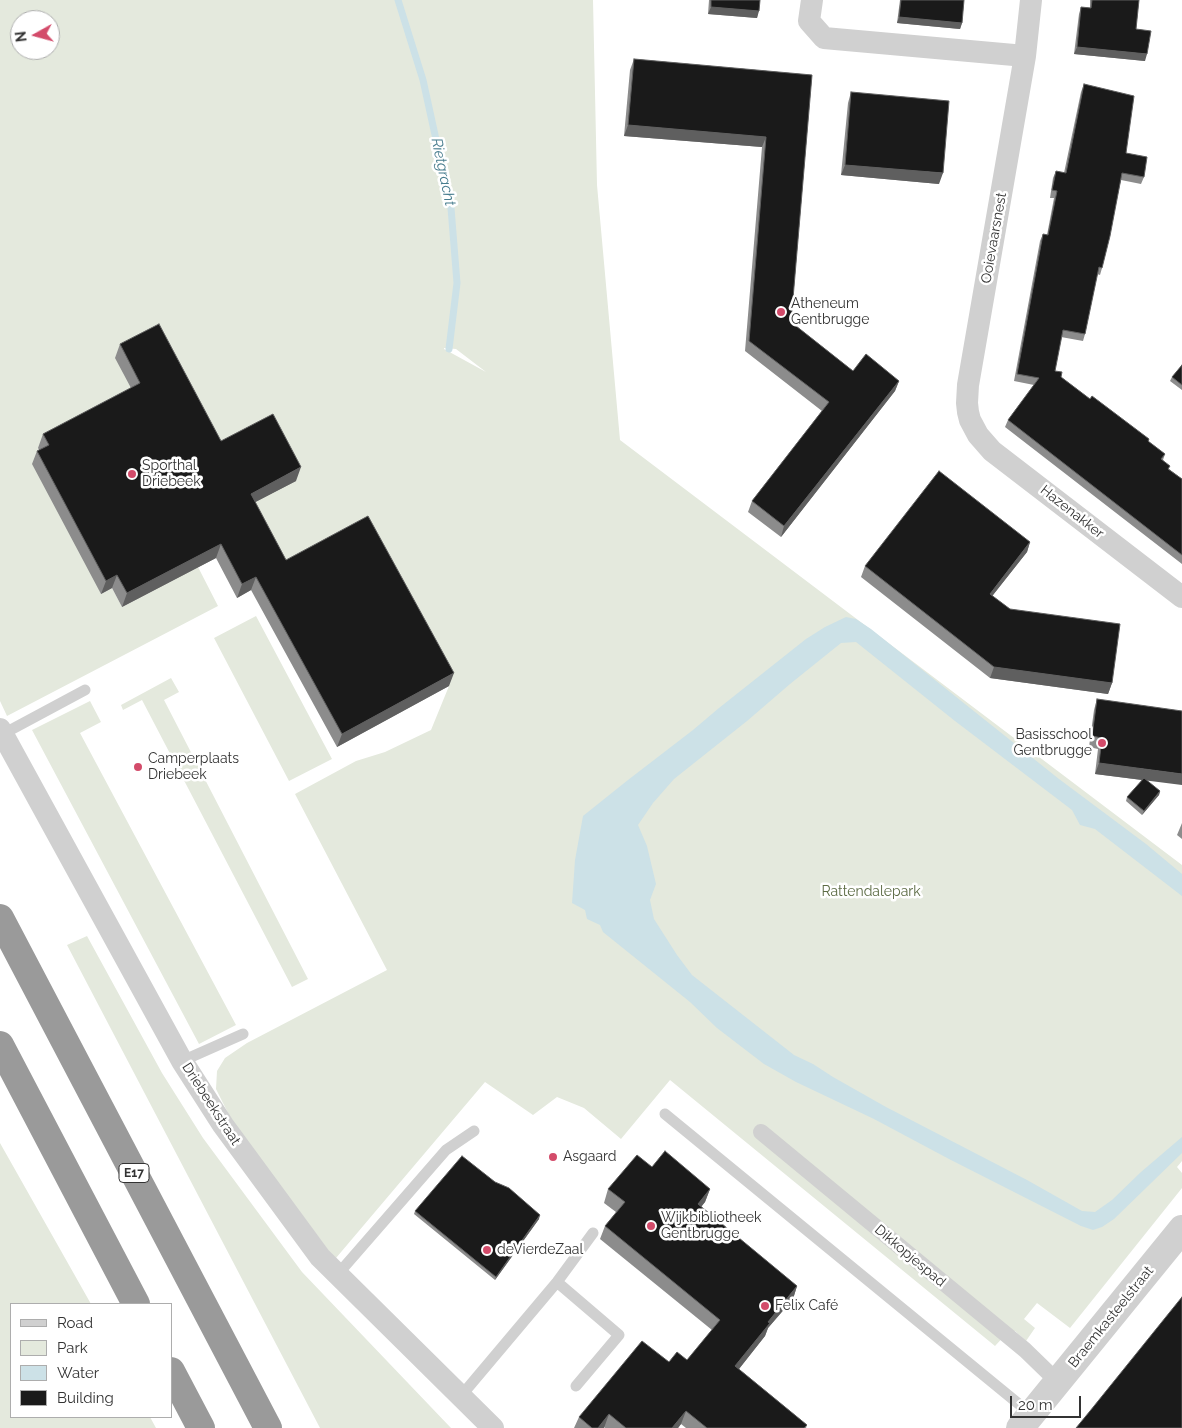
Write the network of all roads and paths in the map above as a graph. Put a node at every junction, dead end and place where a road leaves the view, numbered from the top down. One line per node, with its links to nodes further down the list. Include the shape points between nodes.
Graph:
1 (812, 0): 3 (street, via 809,21 824,38)
2 (1031, 0): 3 (street, Ooievaarsnest)
3 (1025, 56): 4 (street, Ooievaarsnest, via 968,385)
4 (970, 420): 5 (street, Hazenakker, via 992,451)
5 (1182, 597)
6 (85, 690): 7 (lane)
7 (2, 731): 11 (street, Driebeekstraat)
8 (0, 918): 26 (highway, E17)
9 (242, 1034): 11 (lane)
10 (0, 1045): 19 (highway)
11 (182, 1061): 17 (street, Driebeekstraat, via 223,1125 320,1257)
12 (665, 1114): 24 (lane)
13 (474, 1131): 17 (lane, via 446,1150)
14 (761, 1132): 21 (street, Dikkopjespad, via 1025,1350)
15 (1182, 1229): 21 (street, Braemkasteelstraat)
16 (592, 1233): 18 (lane)
17 (338, 1274): 23 (street, Driebeekstraat)
18 (557, 1282): 22 (lane, via 619,1335); 23 (lane)
19 (135, 1303)
20 (172, 1373): 25 (highway)
21 (1058, 1382): 24 (street, Braemkasteelstraat)
22 (576, 1386)
23 (461, 1396): 27 (street, Driebeekstraat)
24 (1025, 1421)
25 (201, 1428)
26 (268, 1428)
27 (493, 1428)

